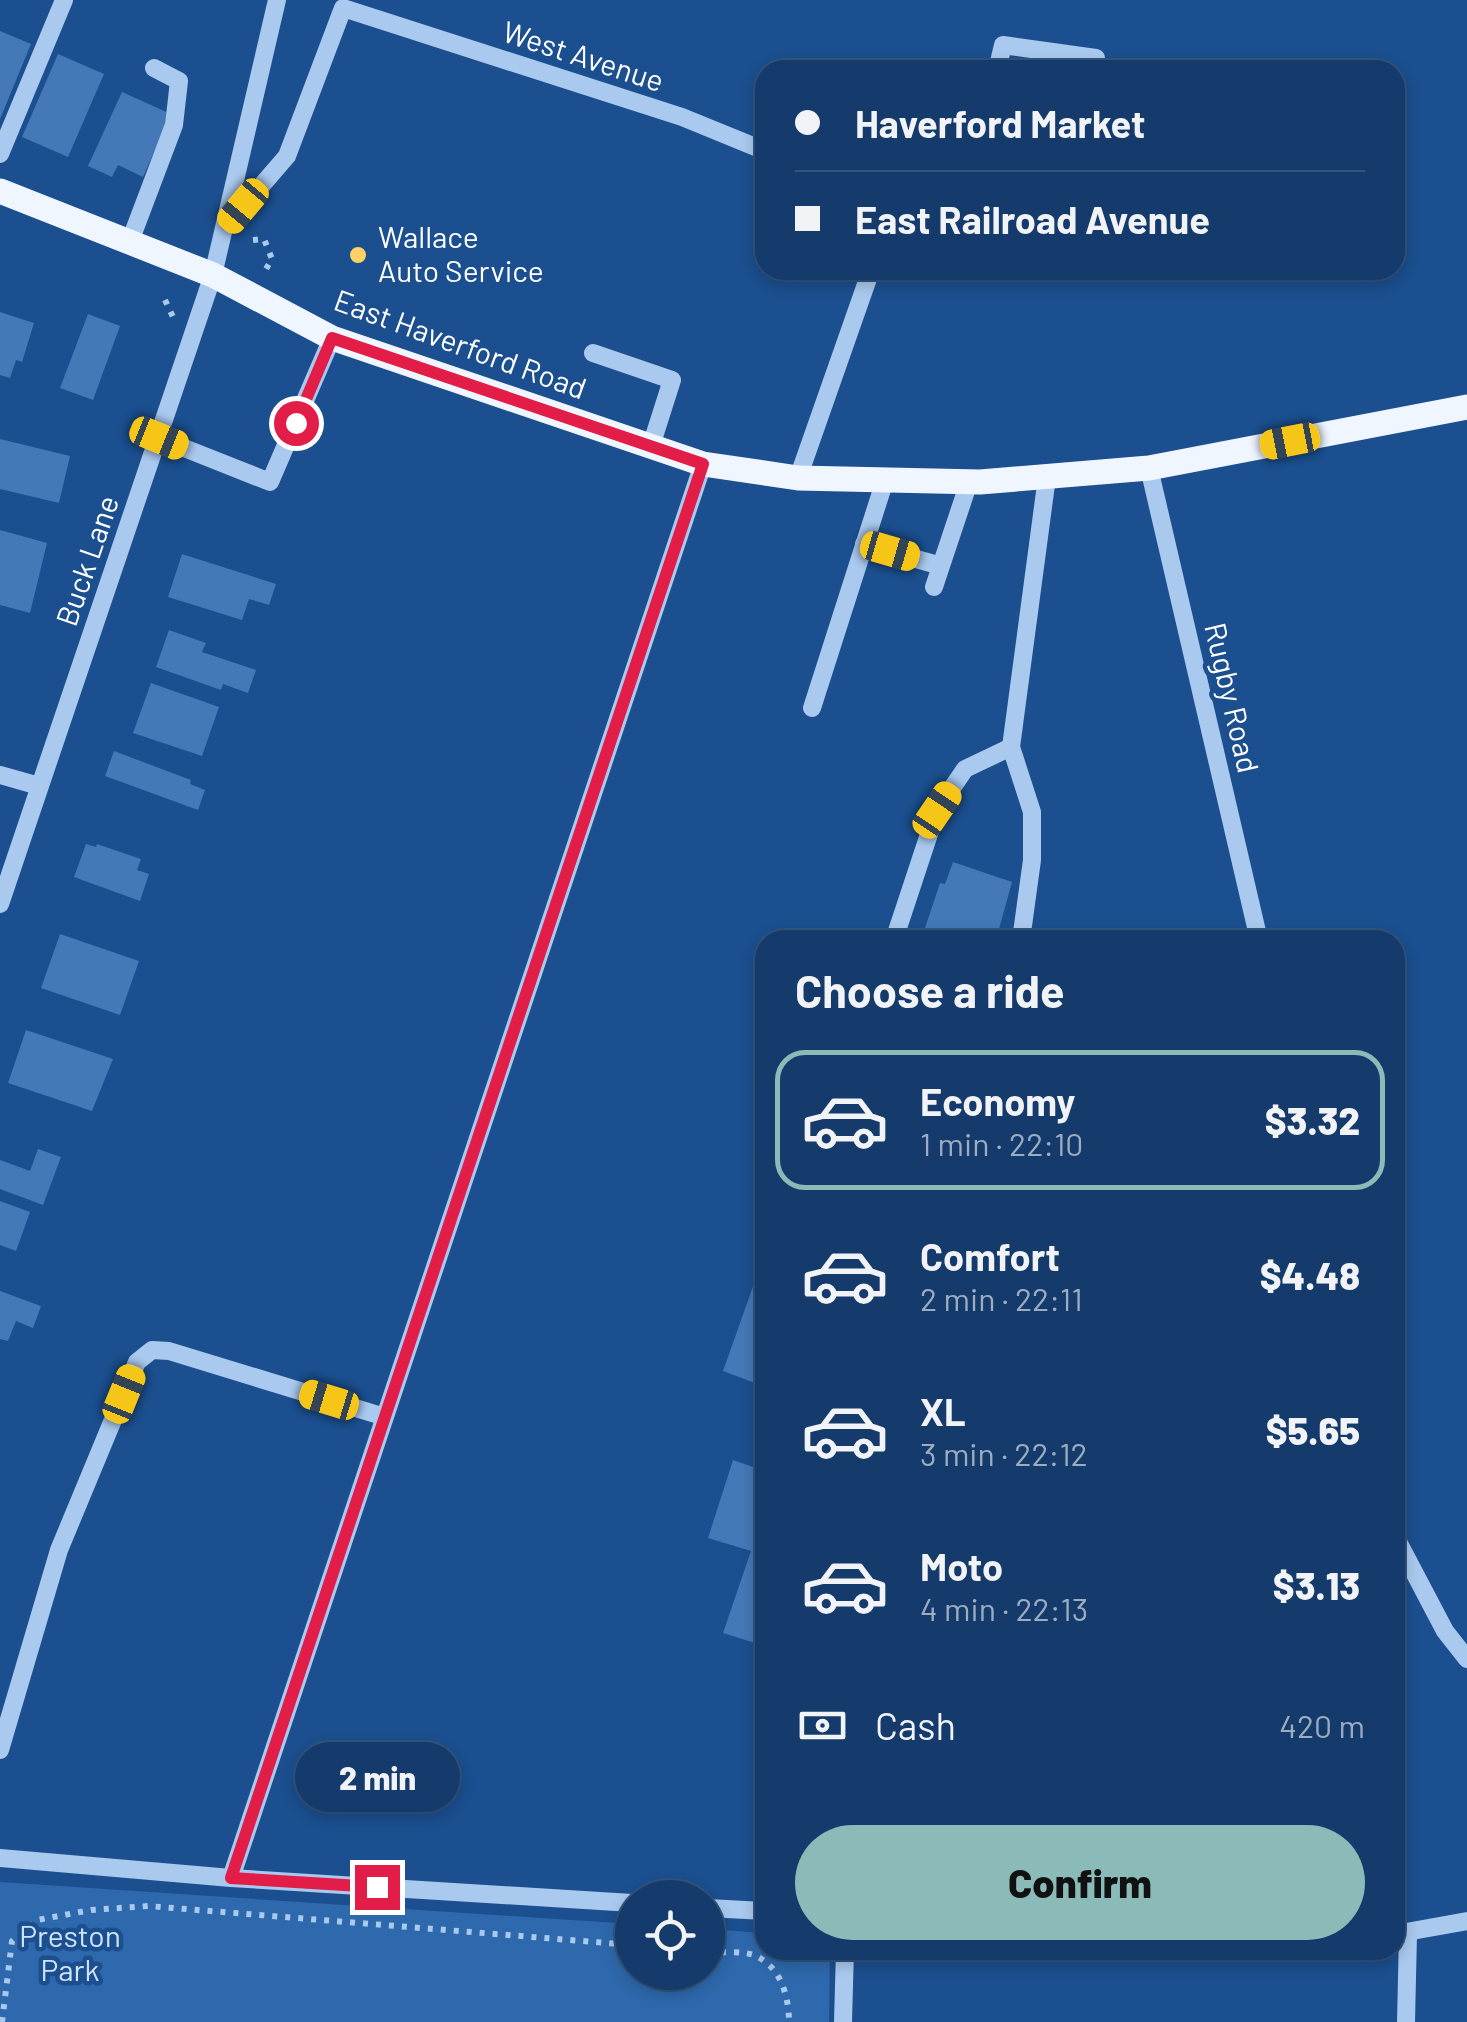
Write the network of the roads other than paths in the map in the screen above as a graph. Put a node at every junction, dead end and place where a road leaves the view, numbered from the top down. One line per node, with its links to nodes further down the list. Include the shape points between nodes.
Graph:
1 (64, 0): 7 (street)
2 (278, 0): 9 (street, Buck Lane)
3 (1000, 60): 4 (street, via 1003,46)
4 (1096, 60)
5 (154, 68): 10 (street, via 179,81 174,125)
6 (755, 147): 9 (street, West Avenue, via 682,117 343,8 286,156)
7 (0, 154)
8 (0, 191): 10 (main road, East Haverford Road)
9 (222, 232): 11 (street, Buck Lane)
10 (129, 244): 11 (main road, East Haverford Road)
11 (213, 276): 13 (main road, East Haverford Road); 16 (street, Buck Lane)
12 (867, 280): 21 (street)
13 (332, 338): 16 (street, via 270,482); 17 (main road, East Haverford Road)
14 (593, 353): 17 (street, via 672,380)
15 (1467, 407): 19 (main road, East Haverford Road)
16 (159, 438): 30 (street, Buck Lane)
17 (652, 446): 18 (main road, East Haverford Road)
18 (703, 464): 21 (main road, East Haverford Road); 35 (street)
19 (1149, 468): 20 (main road, East Haverford Road); 34 (street, Rugby Road)
20 (1047, 477): 23 (main road, East Haverford Road); 28 (street)
21 (798, 478): 22 (main road, East Haverford Road)
22 (885, 480): 23 (main road, East Haverford Road); 24 (street)
23 (969, 482): 25 (street)
24 (864, 544): 25 (street); 27 (street)
25 (941, 566): 26 (street)
26 (934, 587)
27 (812, 708)
28 (1011, 747): 32 (street, via 965,769 937,810); 33 (street, via 1032,812)
29 (0, 776): 30 (street)
30 (40, 786): 31 (street, Buck Lane)
31 (0, 904)
32 (897, 930)
33 (1022, 930)
34 (1257, 930)
35 (384, 1417): 38 (street, via 169,1351 152,1350 136,1362 59,1550); 40 (street)
36 (1405, 1555): 37 (street)
37 (1467, 1659)
38 (0, 1750)
39 (0, 1858): 40 (street)
40 (231, 1878): 41 (street)
41 (615, 1902)
42 (725, 1909): 43 (street)
43 (755, 1911)
44 (1467, 1921): 45 (street)
45 (1405, 1933)
46 (845, 1960): 48 (street)
47 (1403, 1960): 49 (street)
48 (843, 2022)
49 (1406, 2022)

